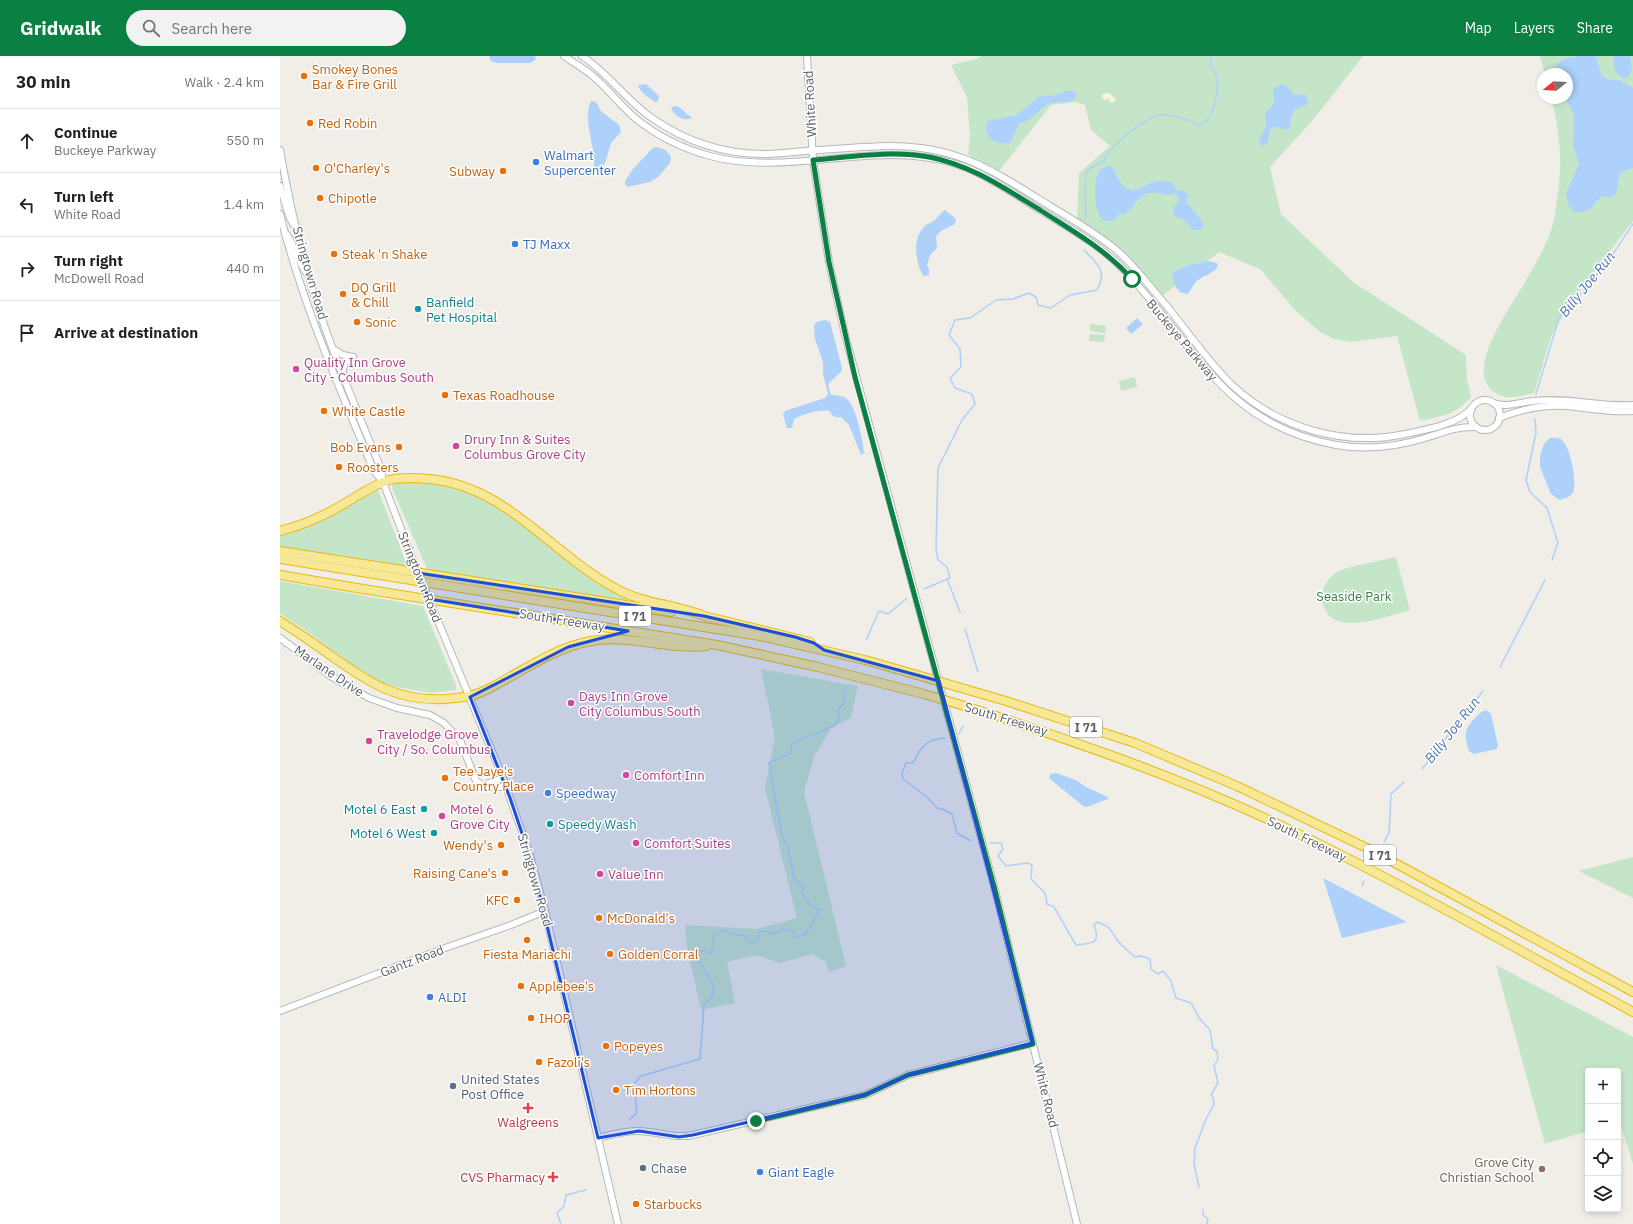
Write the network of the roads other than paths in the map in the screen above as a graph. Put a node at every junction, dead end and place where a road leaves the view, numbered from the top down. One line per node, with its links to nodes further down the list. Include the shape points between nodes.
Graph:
1 (564, 56): 6 (street, Buckeye Parkway, via 594,78 647,127 689,149 721,159 746,162)
2 (582, 56): 5 (street, Buckeye Parkway, via 642,111 662,125 689,138 712,147 742,152 763,154)
3 (808, 56): 5 (street, White Road)
4 (280, 150): 9 (street, Stringtown Road)
5 (813, 150): 6 (street, White Road); 17 (street, Buckeye Parkway, via 920,147 963,157 996,172 1116,249 1232,384 1264,409 1290,423 1328,434 1376,438 1453,421)
6 (813, 160): 20 (street, Buckeye Parkway, via 913,155 960,166 984,176 1110,256 1219,384 1250,411 1287,431 1339,445 1372,447 1397,445 1464,426); 40 (street, White Road, via 829,262 855,377 995,890)
7 (280, 186): 9 (street, via 289,218)
8 (280, 214): 10 (street, Stringtown Road)
9 (296, 228): 11 (street, Stringtown Road)
10 (284, 231): 11 (street); 14 (street, Stringtown Road, via 308,306)
11 (309, 275): 12 (street, Stringtown Road)
12 (333, 348): 13 (street, Stringtown Road); 13 (street, via 342,355 353,357 345,363)
13 (342, 373): 21 (street, Stringtown Road)
14 (338, 384): 21 (street, via 342,384 361,430); 22 (street, Stringtown Road, via 374,471)
15 (1493, 403): 16 (street, via 1505,406 1558,399); 17 (street, via 1484,400); 19 (street, via 1498,408)
16 (1633, 405)
17 (1472, 408): 20 (street, via 1470,416)
18 (1633, 411): 19 (street, via 1611,412 1550,406 1520,410)
19 (1499, 418): 20 (street, via 1491,429 1481,430)
20 (1476, 427)
21 (368, 437): 22 (street, Stringtown Road, via 381,469)
22 (383, 482): 23 (highway, via 322,516); 27 (highway, via 421,478 469,487 512,512 614,588 630,596); 32 (street, Stringtown Road, bridge)
23 (280, 530)
24 (280, 551): 27 (highway, I 71)
25 (280, 559): 31 (highway, South Freeway / I 71, via 760,636)
26 (280, 575): 30 (highway, South Freeway / I 71)
27 (704, 616): 31 (highway, I 71, via 795,637 814,643)
28 (280, 621): 32 (highway, via 350,670 382,688 412,697)
29 (280, 638): 34 (street, Marlane Drive, via 332,676 369,698 397,708 430,715 444,723 460,740 474,779)
30 (717, 645): 32 (highway, via 690,648 620,640 592,641 568,647 538,660); 39 (highway, South Freeway / I 71, bridge, via 825,668 924,694 1113,755 1275,823 1357,863)
31 (824, 650): 37 (highway, South Freeway / I 71, bridge, via 1006,701 1135,743 1237,786 1372,850)
32 (470, 697): 33 (street, Stringtown Road)
33 (503, 778): 34 (street); 35 (street, Stringtown Road)
34 (481, 786): 35 (street)
35 (506, 788): 36 (street, Stringtown Road, via 527,846)
36 (545, 911): 38 (street, Gantz Road); 41 (street, Stringtown Road)
37 (1633, 992)
38 (280, 1011)
39 (1633, 1012)
40 (1033, 1044): 41 (street, via 908,1075 865,1095 693,1135 679,1137 639,1131); 43 (street, White Road)
41 (598, 1138): 42 (street, Stringtown Road)
42 (618, 1224)
43 (1077, 1224)

